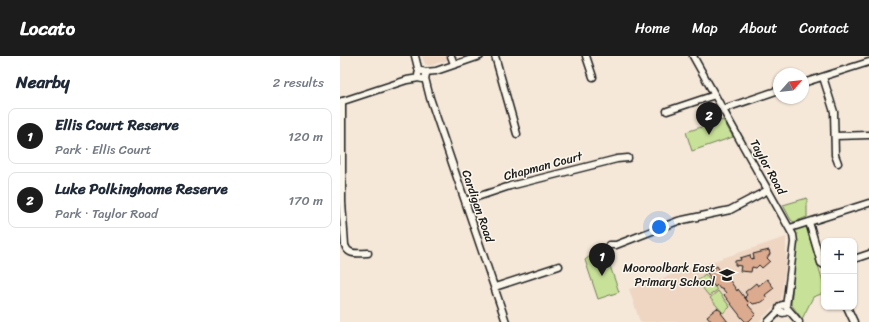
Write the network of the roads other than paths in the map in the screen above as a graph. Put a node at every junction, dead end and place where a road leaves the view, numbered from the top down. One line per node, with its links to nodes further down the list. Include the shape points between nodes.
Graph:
1 (415, 56): 9 (street, Cardigan Road)
2 (451, 56): 8 (street)
3 (480, 56): 8 (street)
4 (495, 56): 18 (street)
5 (586, 56): 11 (street)
6 (693, 56): 14 (street, Taylor Road)
7 (869, 62): 10 (street)
8 (454, 64): 9 (street)
9 (422, 75): 15 (street); 24 (street, Cardigan Road)
10 (822, 76): 12 (street); 20 (street, via 834,112)
11 (593, 77)
12 (809, 81)
13 (773, 92): 16 (street)
14 (715, 95): 16 (street, Taylor Road); 17 (street)
15 (341, 102): 28 (street)
16 (724, 109): 23 (street, Taylor Road)
17 (667, 111)
18 (517, 134)
19 (869, 135): 20 (street)
20 (835, 136): 22 (street, via 835,155)
21 (628, 158): 24 (street, Chapman Court, via 510,186)
22 (838, 163)
23 (768, 190): 27 (street, Taylor Road); 29 (street, via 730,210 678,221 616,245)
24 (465, 201): 35 (street, Cardigan Road)
25 (869, 203): 26 (street)
26 (809, 222): 27 (street); 33 (street)
27 (790, 228): 36 (street, Taylor Road, via 794,242)
28 (342, 243): 30 (street, via 351,253)
29 (609, 245)
30 (368, 253)
31 (869, 254): 32 (street)
32 (857, 258)
33 (821, 263)
34 (559, 266): 35 (street)
35 (495, 287): 39 (street, Cardigan Road)
36 (784, 309): 38 (street); 40 (street)
37 (848, 310): 41 (street)
38 (771, 320)
39 (505, 322)
40 (798, 322)
41 (854, 322)

